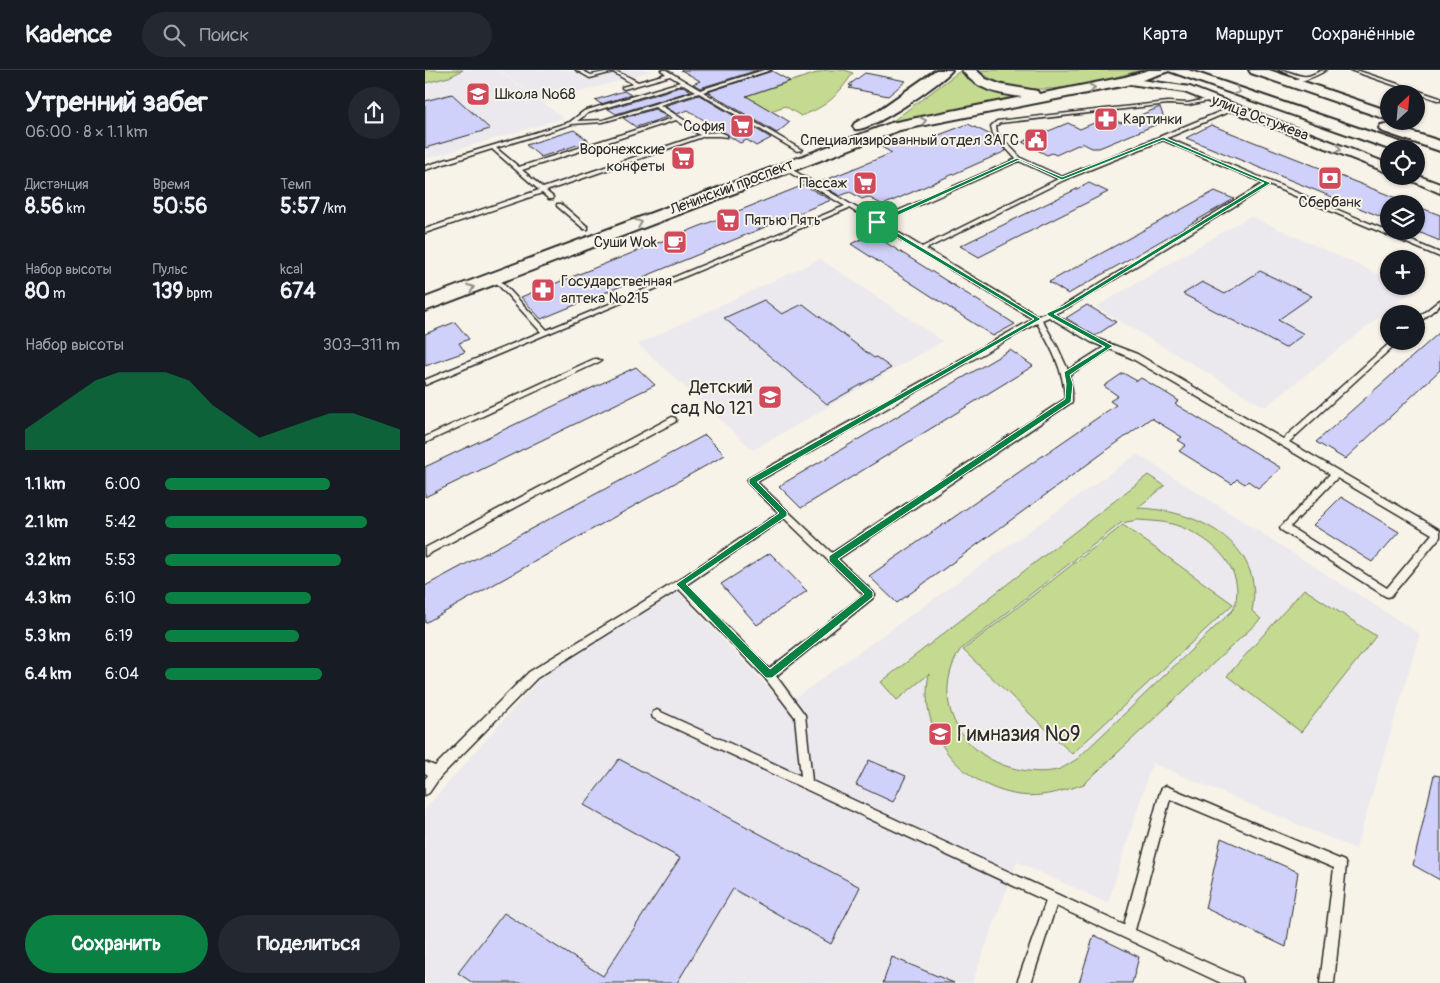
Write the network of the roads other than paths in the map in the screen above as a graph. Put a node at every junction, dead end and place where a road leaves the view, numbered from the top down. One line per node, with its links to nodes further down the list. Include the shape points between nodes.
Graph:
1 (521, 70): 2 (lane)
2 (529, 70)
3 (579, 70): 18 (lane, via 590,77 614,70)
4 (769, 70): 19 (lane)
5 (945, 70): 38 (main road, Ленинский проспект, via 867,123)
6 (969, 70): 20 (main road, via 978,79 1008,91)
7 (1163, 70): 17 (main road, Ленинский проспект)
8 (1175, 70): 35 (main road, one-way to 35)
9 (1214, 70): 36 (main road)
10 (1256, 70): 15 (main road)
11 (1281, 70): 15 (lane)
12 (1324, 70): 15 (lane)
13 (1352, 70): 23 (lane)
14 (669, 72): 16 (lane); 18 (lane)
15 (1298, 80): 27 (main road)
16 (684, 82): 19 (lane); 21 (lane)
17 (1127, 82): 20 (main road, Ленинский проспект, one-way to 17); 22 (street, улица Остужева, via 1174,86)
18 (637, 84): 21 (lane, via 624,88)
19 (700, 92): 24 (lane); 38 (lane)
20 (1058, 95): 43 (main road, Ленинский проспект, one-way to 20, via 896,126)
21 (637, 97): 25 (lane, via 638,104); 29 (lane, via 586,112)
22 (1211, 99): 40 (lane, via 999,122 993,126 995,133); 42 (street, улица Остужева, one-way to 42)
23 (1440, 100)
24 (656, 105): 25 (lane); 28 (lane)
25 (646, 108): 29 (lane, via 603,122)
26 (1231, 109): 34 (lane)
27 (1380, 112)
28 (677, 118): 32 (lane); 45 (lane)
29 (572, 123): 37 (lane)
30 (1425, 129): 31 (main road)
31 (1440, 134)
32 (704, 135): 33 (lane); 50 (lane)
33 (725, 136)
34 (1163, 138): 46 (lane); 47 (lane)
35 (1380, 140)
36 (1440, 146)
37 (492, 148): 44 (lane); 45 (lane)
38 (799, 150): 55 (main road, Ленинский проспект)
39 (1425, 156): 41 (main road)
40 (1019, 159): 46 (lane); 54 (lane)
41 (1440, 161)
42 (1380, 165)
43 (785, 167): 53 (lane); 59 (main road, Ленинский проспект, one-way to 43)
44 (425, 168)
45 (519, 169): 50 (lane)
46 (1062, 178): 57 (lane)
47 (1268, 183): 58 (lane); 63 (lane)
48 (1425, 183): 49 (street)
49 (1440, 189)
50 (543, 190): 51 (lane); 56 (lane)
51 (551, 198)
52 (559, 205): 55 (lane)
53 (850, 206): 54 (lane); 66 (lane)
54 (877, 222): 57 (lane)
55 (586, 228): 60 (main road, Ленинский проспект)
56 (425, 230)
57 (922, 249): 65 (lane)
58 (1440, 254)
59 (495, 278): 62 (main road, Ленинский проспект, one-way to 59); 66 (lane)
60 (425, 289)
61 (1440, 302): 64 (lane)
62 (425, 305)
63 (1049, 314): 65 (lane); 67 (lane, via 1093,340)
64 (1425, 315)
65 (1038, 319): 70 (lane); 76 (lane, via 751,481)
66 (545, 332): 71 (lane)
67 (1110, 346): 70 (lane); 74 (lane, via 1134,356)
68 (1386, 350): 74 (lane)
69 (597, 361): 73 (lane)
70 (1066, 374): 79 (lane, via 1070,384 1069,400)
71 (425, 383)
72 (672, 420): 78 (lane)
73 (425, 440)
74 (1285, 442): 75 (lane)
75 (1336, 473): 77 (lane); 77 (lane, via 1284,528 1388,592)
76 (784, 514): 79 (lane); 80 (lane)
77 (1439, 533)
78 (425, 552)
79 (832, 558): 81 (lane, via 870,595)
80 (680, 584): 81 (lane); 84 (lane, via 533,675)
81 (769, 675): 85 (lane, via 800,715)
82 (657, 714): 85 (lane)
83 (425, 766): 84 (lane)
84 (436, 773): 86 (lane)
85 (807, 784): 87 (lane)
86 (425, 789)
87 (1053, 898): 88 (lane); 89 (lane)
88 (1128, 933): 90 (lane); 91 (lane, via 1166,792 1340,865)
89 (1024, 983)
90 (1237, 983)
91 (1327, 983)

